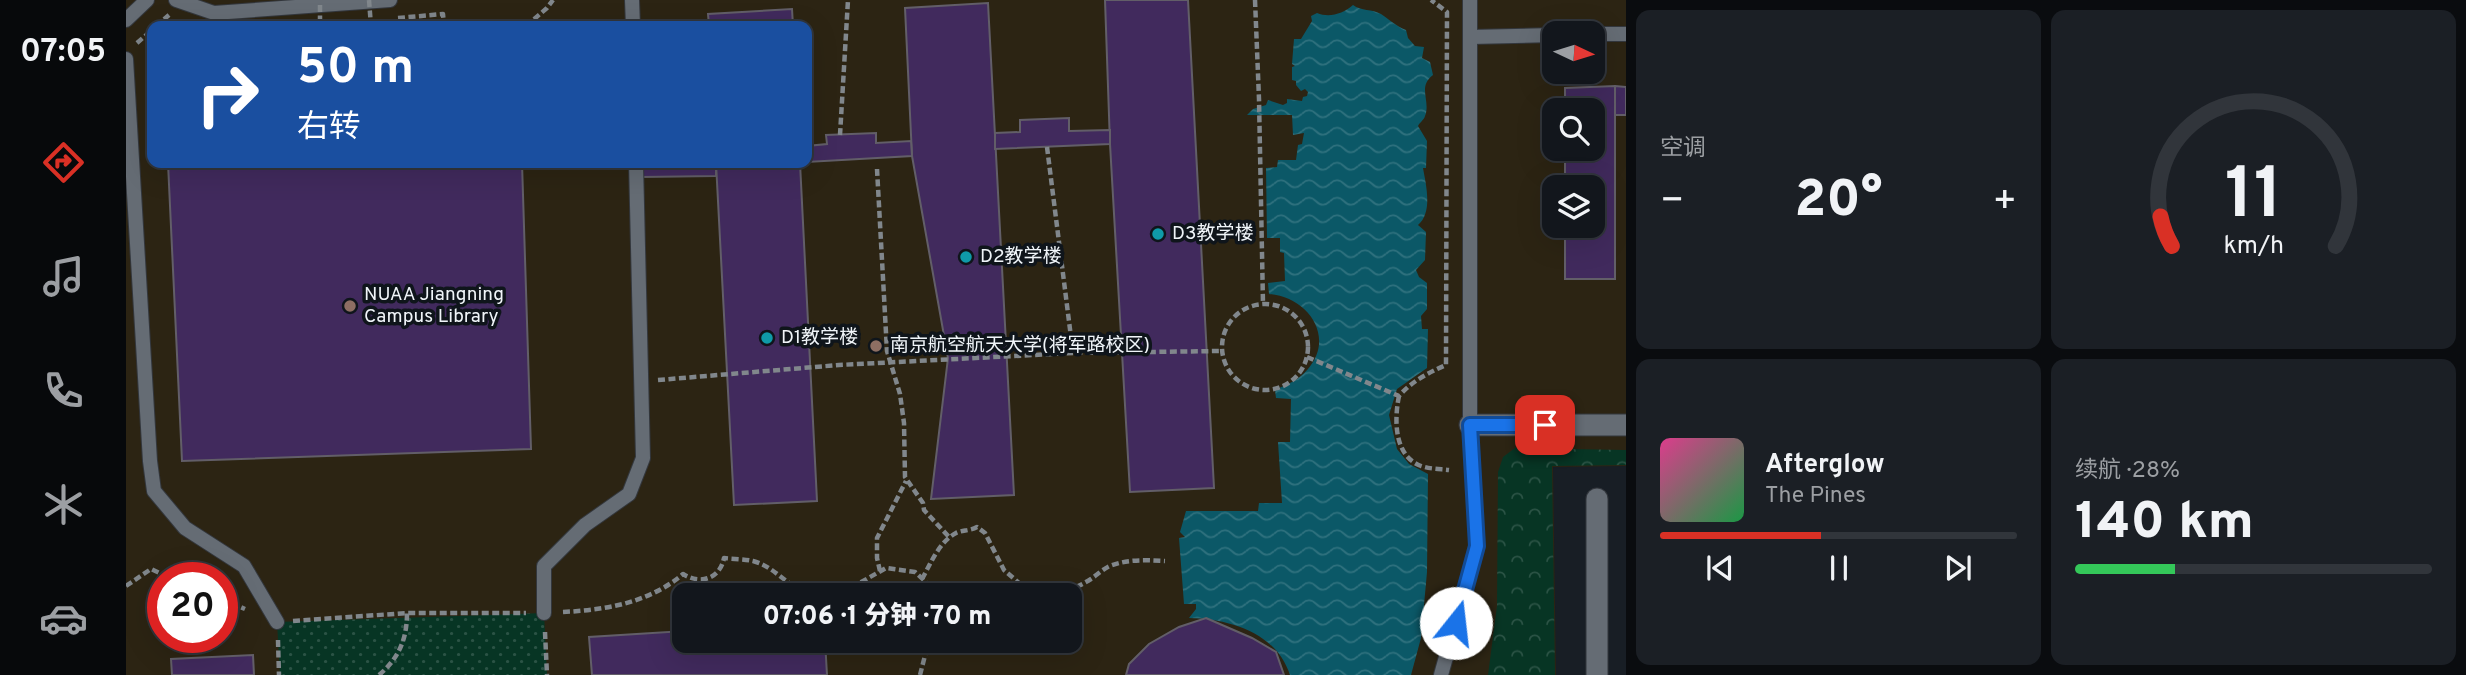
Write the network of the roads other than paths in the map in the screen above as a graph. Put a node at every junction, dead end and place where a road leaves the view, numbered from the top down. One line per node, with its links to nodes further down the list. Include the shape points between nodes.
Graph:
1 (147, 0): 6 (lane)
2 (176, 0): 3 (lane, via 215,13)
3 (390, 0)
4 (632, 0): 7 (lane)
5 (1470, 0): 11 (lane)
6 (126, 20)
7 (632, 21)
8 (1605, 34): 9 (lane)
9 (1626, 34)
10 (1542, 35): 11 (lane)
11 (1470, 37): 14 (lane)
12 (126, 59): 18 (lane, via 154,491 185,528 244,566)
13 (636, 168): 17 (lane, via 643,458 629,494 585,526 544,566)
14 (1470, 425): 15 (street); 19 (lane, via 1477,546)
15 (1626, 425)
16 (1597, 499): 20 (street)
17 (544, 613)
18 (277, 622)
19 (1441, 675)
20 (1597, 675)

